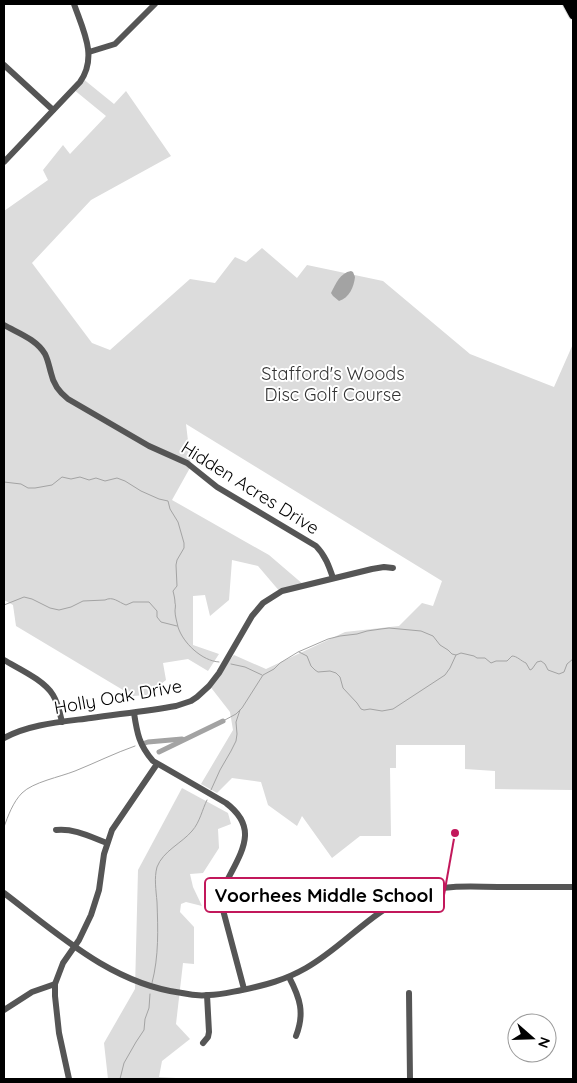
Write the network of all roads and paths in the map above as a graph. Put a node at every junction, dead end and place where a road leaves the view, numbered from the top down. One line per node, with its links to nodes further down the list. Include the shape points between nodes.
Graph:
1 (74, 4): 5 (street)
2 (154, 4): 5 (street, via 115,44)
3 (567, 4): 4 (main road)
4 (573, 15)
5 (89, 52): 7 (street, via 85,75)
6 (4, 65): 7 (street)
7 (53, 110): 8 (street)
8 (4, 162)
9 (4, 325): 11 (street, Hidden Acres Drive, via 41,349 55,384 68,399 149,446 188,463 217,487 316,546 326,558)
10 (393, 568): 11 (street, Holly Oak Drive)
11 (333, 578): 13 (street, Holly Oak Drive, via 282,591 263,603 219,673 197,697 176,706)
12 (4, 660): 14 (street, via 50,690)
13 (134, 712): 14 (street, Holly Oak Drive); 16 (street, via 140,743)
14 (62, 722): 15 (street, Holly Oak Drive, via 16,731)
15 (4, 738)
16 (157, 764): 18 (street, via 118,820); 20 (street, via 226,803 242,822 246,834 242,850)
17 (56, 830): 18 (street, via 75,831)
18 (107, 842): 23 (street, via 91,915)
19 (285, 881): 20 (street, via 283,889 270,896)
20 (225, 885): 26 (street, via 222,910)
21 (573, 887): 24 (street, via 462,886 414,895 393,903 318,960)
22 (4, 892): 23 (street)
23 (74, 946): 25 (street); 28 (street, via 125,977 166,991)
24 (289, 976): 26 (street); 30 (street, via 301,1008)
25 (55, 984): 29 (street, via 32,992); 32 (street, via 59,1033)
26 (244, 990): 28 (street)
27 (409, 993): 33 (street)
28 (207, 995): 31 (street, via 209,1032)
29 (4, 1010)
30 (296, 1036)
31 (203, 1042)
32 (69, 1079)
33 (410, 1079)

